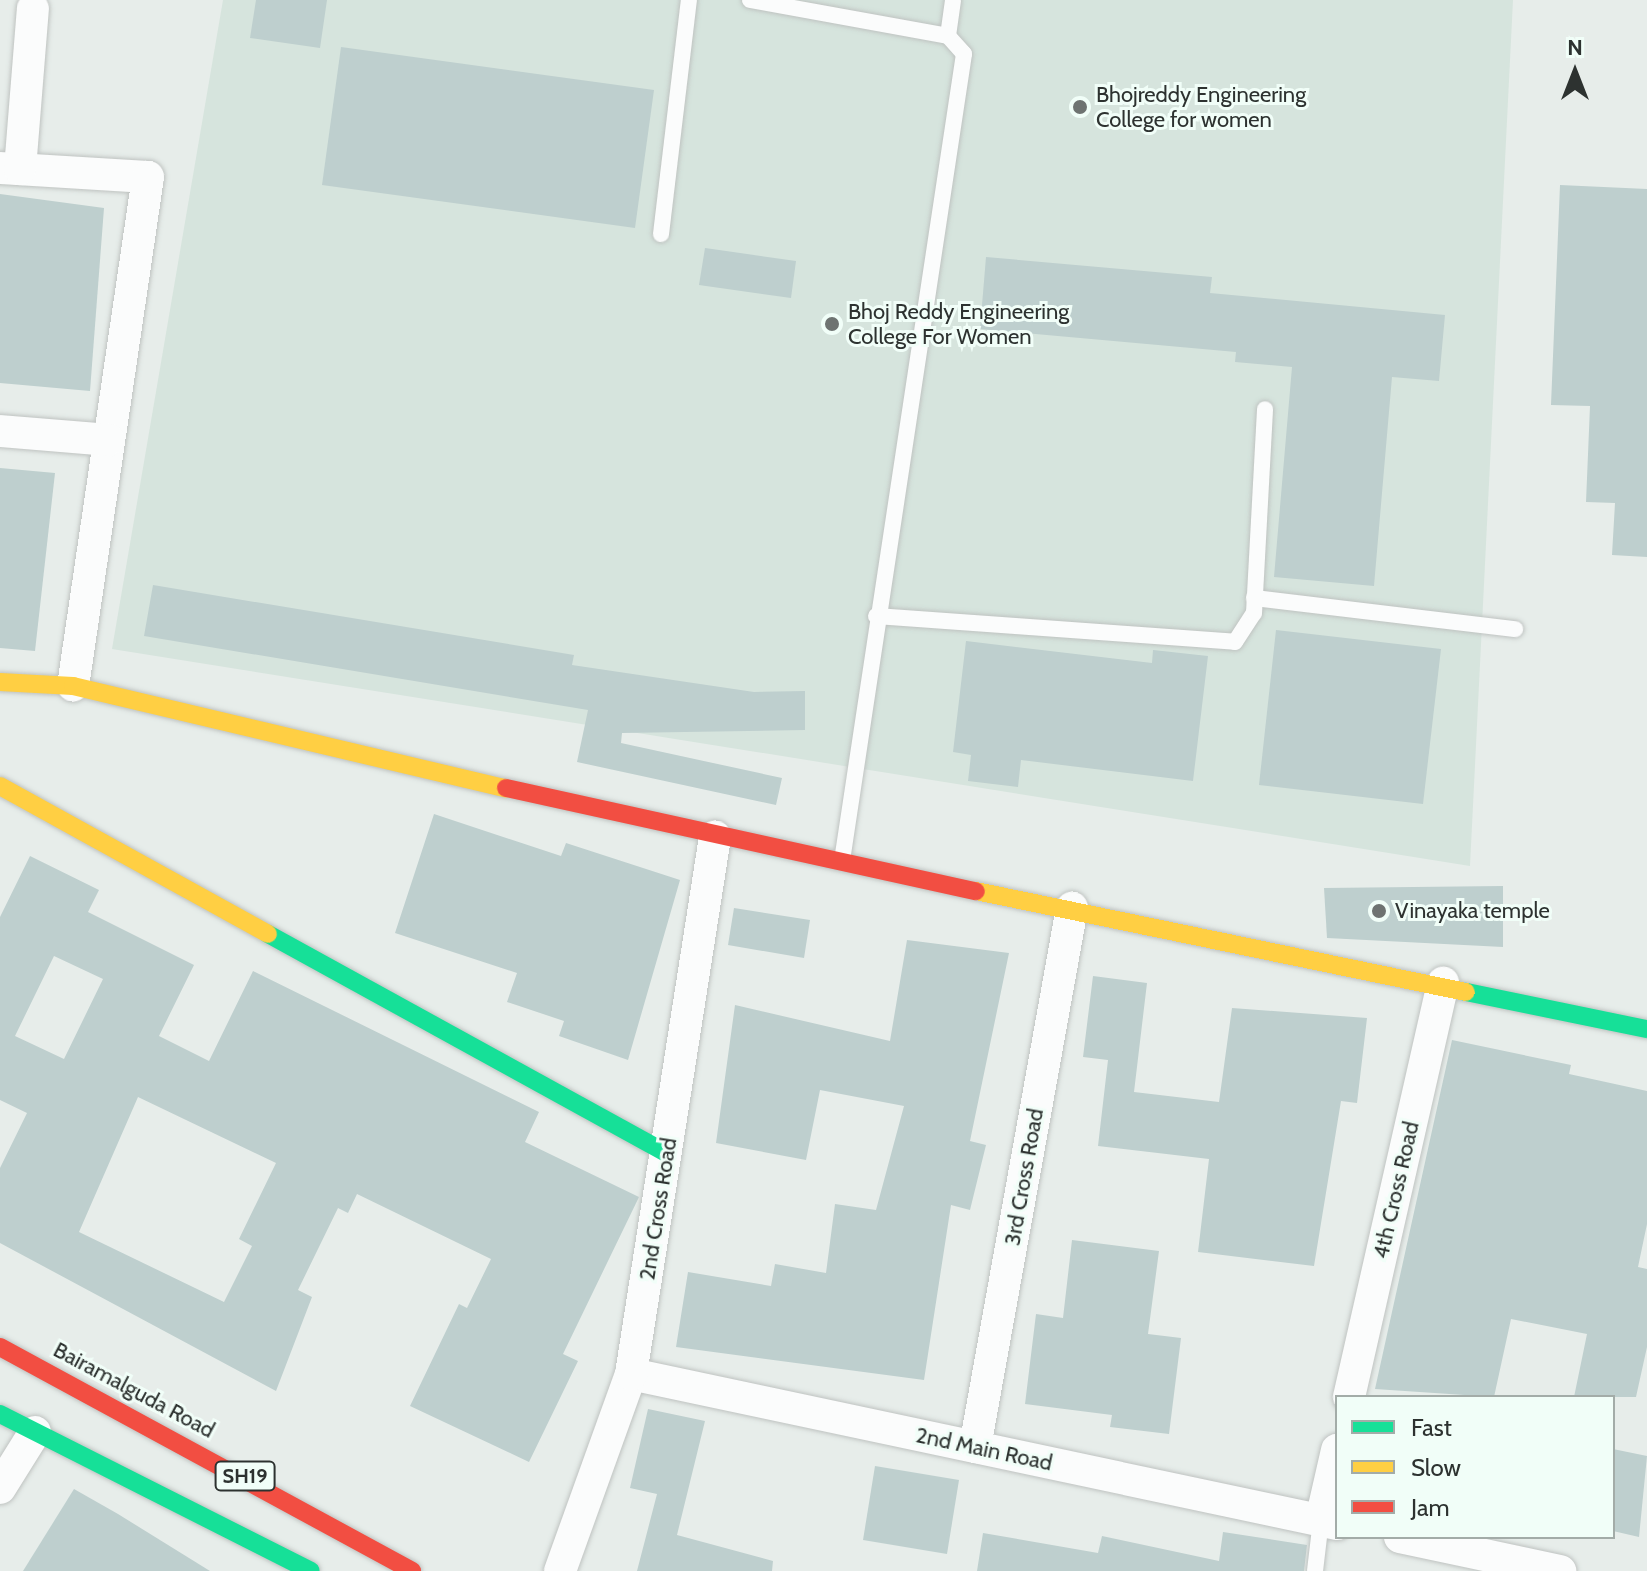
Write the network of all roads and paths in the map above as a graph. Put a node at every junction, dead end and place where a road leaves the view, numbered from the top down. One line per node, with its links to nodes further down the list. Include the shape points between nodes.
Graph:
1 (689, 0): 7 (lane)
2 (750, 0): 5 (lane)
3 (953, 0): 5 (lane)
4 (33, 9): 6 (street)
5 (948, 36): 12 (lane, via 964,54)
6 (10, 168): 10 (street, via 148,177)
7 (661, 234)
8 (1265, 409): 11 (lane)
9 (0, 431): 10 (street)
10 (109, 440): 15 (street)
11 (1254, 598): 12 (lane, via 1244,633 1221,646); 13 (lane)
12 (876, 616): 18 (lane)
13 (1515, 629)
14 (0, 682): 15 (street)
15 (73, 686): 17 (street)
16 (0, 786): 22 (street)
17 (715, 837): 18 (street); 22 (street, 2nd Cross Road)
18 (842, 862): 19 (street)
19 (1072, 908): 20 (street); 28 (street, 3rd Cross Road)
20 (1443, 983): 21 (street); 25 (street, 4th Cross Road)
21 (1647, 1029)
22 (667, 1153): 24 (street, 2nd Cross Road)
23 (0, 1347): 34 (street, Bairamalguda Road / SH19)
24 (631, 1374): 28 (street, 2nd Main Road); 35 (street, 2nd Cross Road)
25 (1349, 1395)
26 (0, 1414): 27 (street, SH19)
27 (35, 1432): 30 (street); 33 (street, SH19)
28 (975, 1447): 31 (street, 2nd Main Road)
29 (1335, 1468): 31 (street)
30 (0, 1488)
31 (1329, 1522): 36 (lane)
32 (1409, 1539): 37 (street)
33 (311, 1571)
34 (412, 1571)
35 (560, 1571)
36 (1315, 1571)
37 (1560, 1571)

